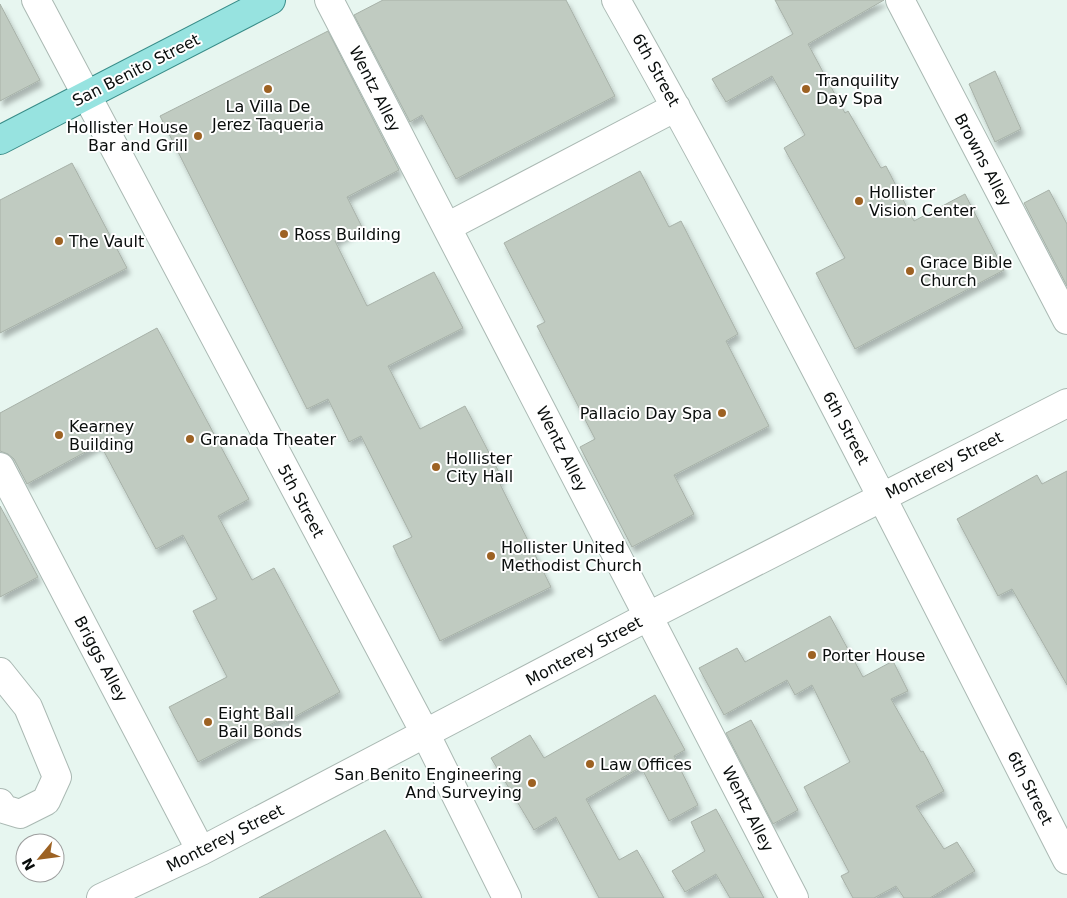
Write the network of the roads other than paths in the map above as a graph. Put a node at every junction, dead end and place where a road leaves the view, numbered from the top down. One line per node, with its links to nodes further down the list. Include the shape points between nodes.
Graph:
1 (36, 0): 6 (street, 5th Street)
2 (271, 0): 6 (main road, San Benito Street)
3 (329, 0): 9 (street, Wentz Alley)
4 (616, 0): 7 (street, 6th Street)
5 (900, 0): 10 (street, Browns Alley)
6 (85, 97): 8 (main road, San Benito Street); 16 (street, 5th Street)
7 (676, 106): 9 (street); 13 (street, 6th Street)
8 (0, 140)
9 (447, 227): 14 (street, Wentz Alley)
10 (1067, 320)
11 (1067, 403): 13 (street, Monterey Street)
12 (0, 467): 18 (street, Briggs Alley)
13 (882, 497): 14 (street, Monterey Street); 19 (street, 6th Street)
14 (649, 616): 16 (street, Monterey Street); 22 (street, Wentz Alley)
15 (0, 672): 17 (street, via 28,707 57,777 46,801 20,814 4,809)
16 (426, 735): 18 (street, Monterey Street); 21 (street, 5th Street)
17 (0, 803)
18 (201, 851): 20 (street, Monterey Street)
19 (1067, 860)
20 (101, 898)
21 (507, 898)
22 (794, 898)

